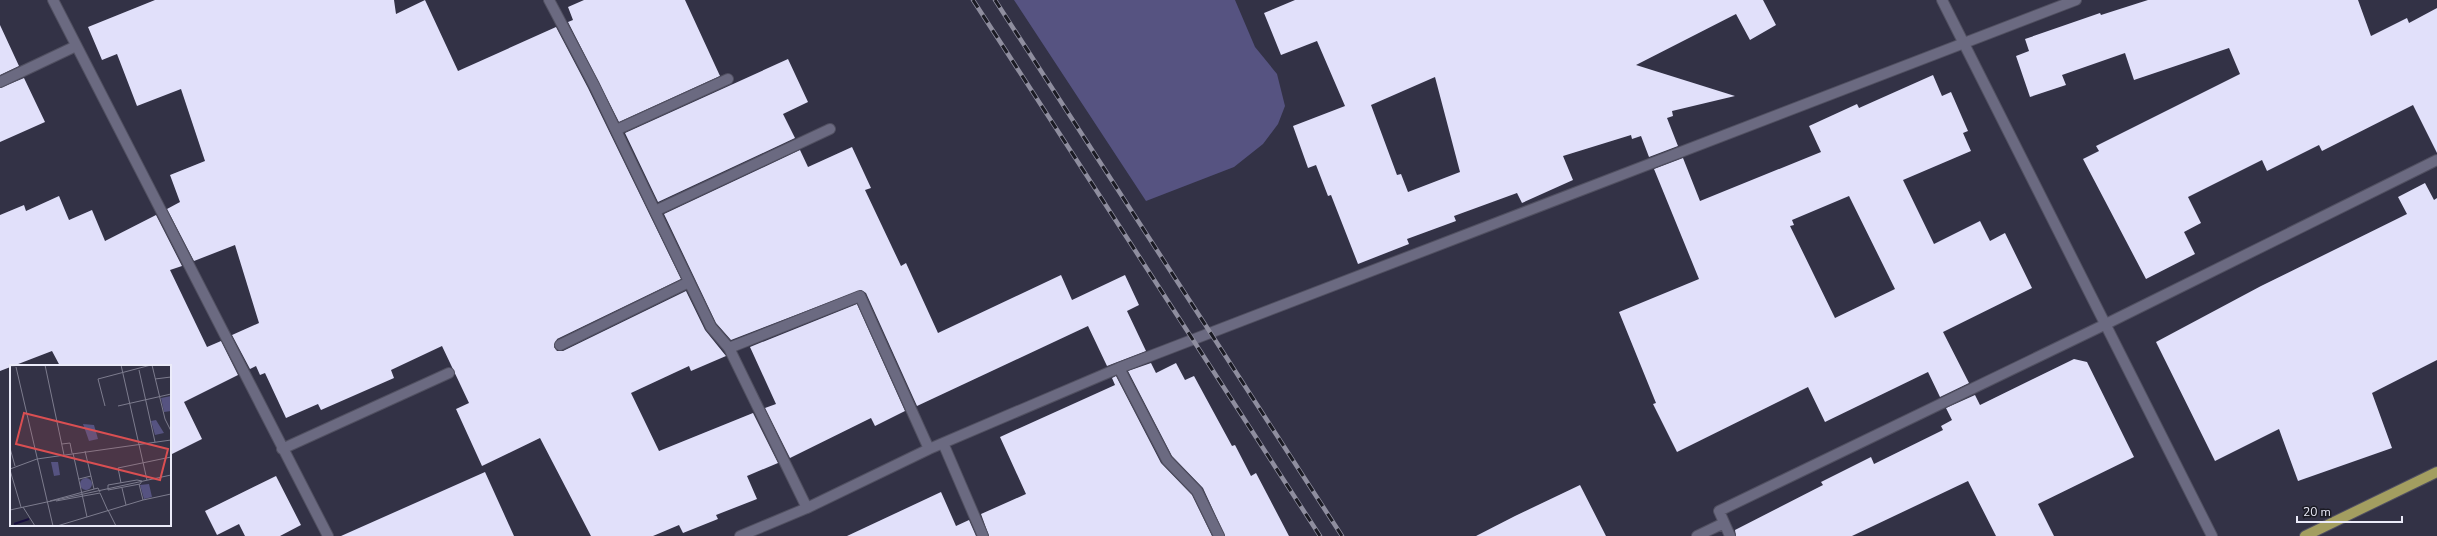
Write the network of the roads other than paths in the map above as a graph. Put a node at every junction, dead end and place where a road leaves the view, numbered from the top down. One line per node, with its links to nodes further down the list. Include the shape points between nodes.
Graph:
1 (53, 0): 6 (street)
2 (549, 0): 10 (street)
3 (1942, 0): 5 (street)
4 (2076, 0): 5 (street)
5 (1964, 44): 14 (street); 17 (street)
6 (76, 46): 8 (street); 20 (street)
7 (728, 79): 10 (street)
8 (0, 82)
9 (830, 129): 12 (street)
10 (616, 130): 12 (street)
11 (2437, 160): 14 (street)
12 (655, 212): 13 (street)
13 (689, 282): 15 (street); 16 (street, via 711,327)
14 (2106, 324): 24 (street, via 1719,511); 31 (street)
15 (560, 345)
16 (729, 348): 21 (street, via 860,296); 23 (street)
17 (1119, 368): 19 (street); 28 (street, via 1167,460 1197,491)
18 (449, 373): 20 (street)
19 (943, 444): 21 (street); 27 (street)
20 (282, 449): 25 (street)
21 (929, 450): 23 (street)
22 (2437, 472): 32 (main road)
23 (807, 508): 26 (street)
24 (1724, 523): 29 (street); 30 (street)
25 (328, 536)
26 (740, 536)
27 (984, 536)
28 (1219, 536)
29 (1697, 536)
30 (1730, 536)
31 (2212, 536)
32 (2305, 536)

